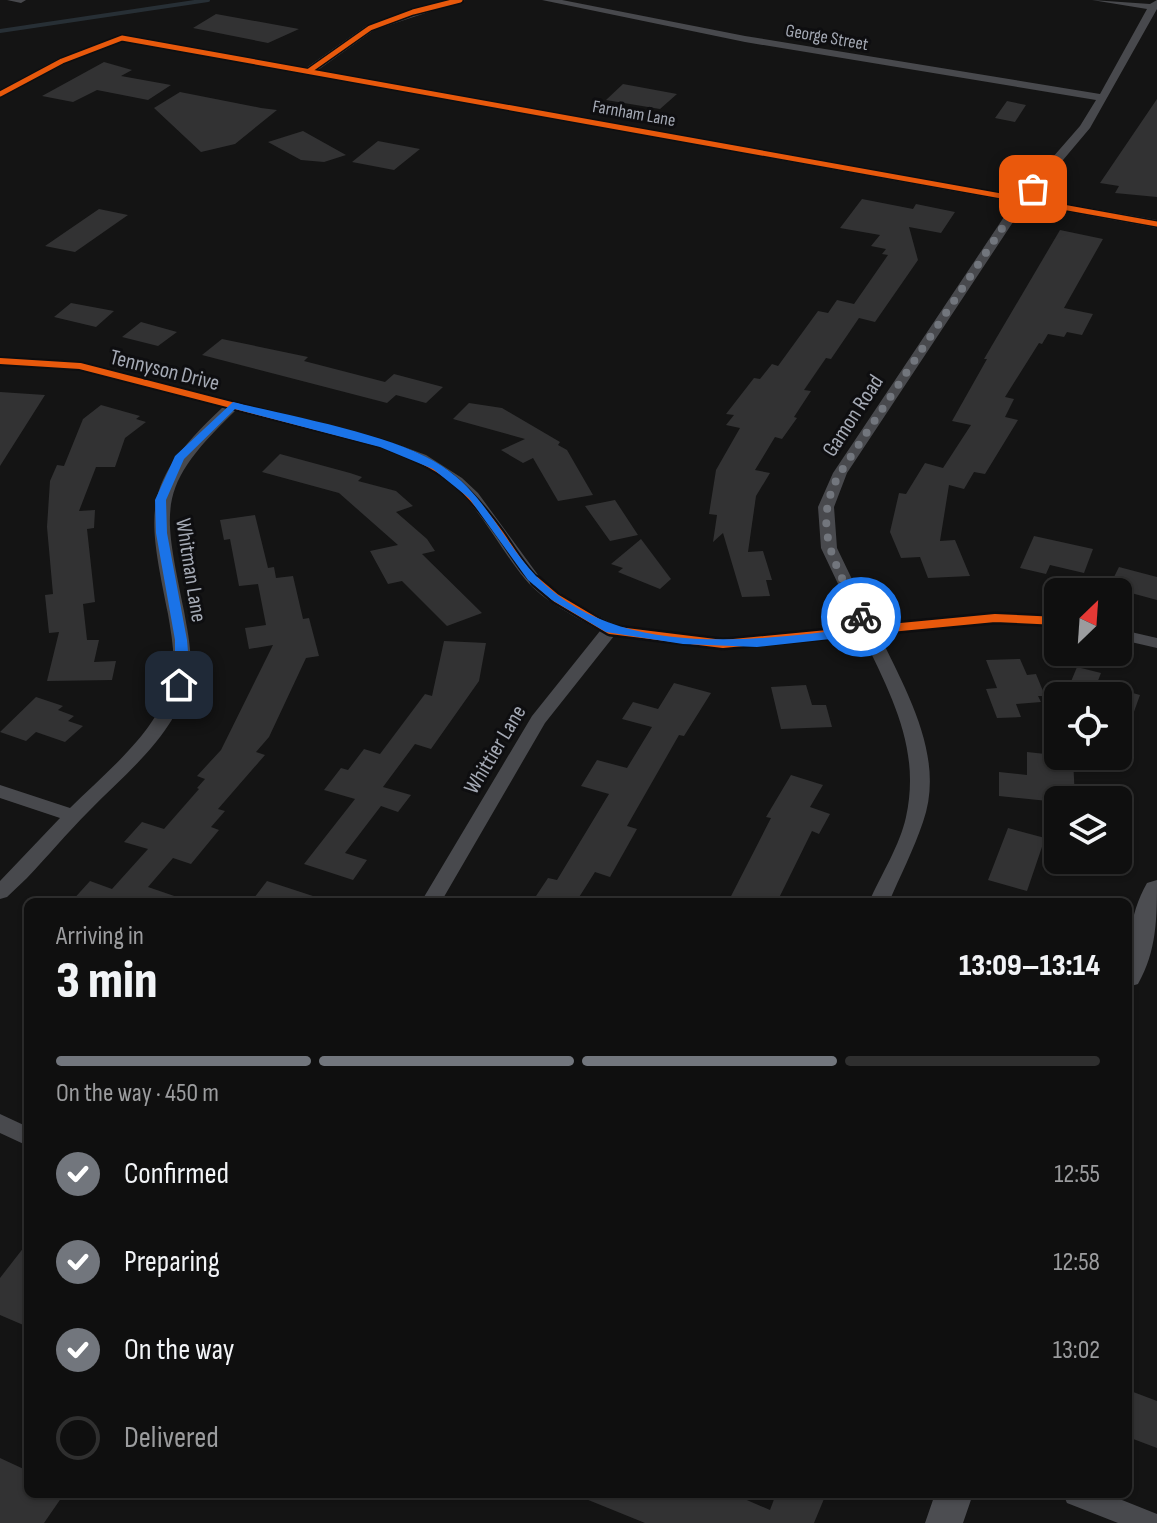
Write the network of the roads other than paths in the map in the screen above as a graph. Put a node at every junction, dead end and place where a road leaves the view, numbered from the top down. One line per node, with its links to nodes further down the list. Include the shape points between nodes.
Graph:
1 (460, 0): 5 (street, via 370,28)
2 (547, 0): 7 (street, George Street)
3 (1097, 0): 4 (street)
4 (1156, 4): 7 (street, Gamon Road)
5 (309, 71): 6 (street, Farnham Lane, via 122,38 62,61); 8 (street, Farnham Lane)
6 (0, 94)
7 (1103, 98): 8 (street, Gamon Road)
8 (1024, 200): 9 (street, Farnham Lane); 14 (street, Gamon Road, via 828,496 829,548)
9 (1157, 224)
10 (0, 361): 11 (street, Tennyson Drive, via 80,366)
11 (233, 405): 13 (street, Tennyson Drive, via 383,444 437,467 473,496 532,578); 18 (street, Whitman Lane, via 179,458 161,500 161,533 182,652 172,704 150,735)
12 (1044, 620): 14 (street, Tennyson Drive, via 995,618)
13 (610, 630): 14 (street, Tennyson Drive, via 723,644); 21 (street, Whittier Lane, via 538,720)
14 (867, 631): 22 (street, Gamon Road, via 907,711 921,765 915,819)
15 (1132, 637): 16 (street)
16 (1157, 643)
17 (0, 791): 18 (street)
18 (73, 816): 20 (street, Whitman Lane)
19 (1157, 890): 23 (main road)
20 (0, 892)
21 (433, 898)
22 (881, 898)
23 (1132, 964)
24 (0, 1123): 25 (street)
25 (24, 1135)
26 (953, 1498): 28 (main road)
27 (1086, 1498): 29 (street)
28 (944, 1523)
29 (1149, 1523)

